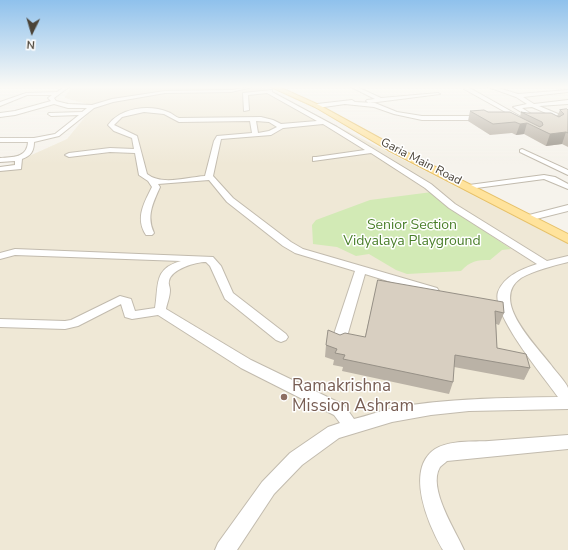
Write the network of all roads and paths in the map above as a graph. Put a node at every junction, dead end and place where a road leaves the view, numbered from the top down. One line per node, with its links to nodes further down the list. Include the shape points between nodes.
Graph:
1 (16, 113): 12 (street)
2 (84, 113): 11 (street); 22 (street, via 57,135)
3 (129, 113): 23 (street, via 118,116 111,125 133,135)
4 (163, 113): 16 (street, via 174,120)
5 (307, 113): 18 (street)
6 (329, 113): 34 (main road, Garia Main Road, via 391,148)
7 (395, 113): 14 (street, via 422,118)
8 (510, 113): 15 (street)
9 (526, 113): 15 (street, via 533,117)
10 (550, 113): 13 (street, via 562,118)
11 (51, 114)
12 (0, 115)
13 (568, 117)
14 (487, 118)
15 (520, 118): 17 (street, via 509,121)
16 (253, 119): 19 (street, via 274,121); 20 (street)
17 (541, 120)
18 (325, 122): 19 (street); 24 (street)
19 (280, 126): 20 (street, via 271,133)
20 (255, 135): 32 (street, via 219,137)
21 (0, 140): 22 (street)
22 (33, 140): 27 (street, via 29,153)
23 (138, 151): 26 (street, via 110,150); 33 (street, via 143,176)
24 (372, 151): 28 (street); 43 (street, via 428,186 465,215)
25 (522, 151): 31 (street)
26 (69, 155)
27 (19, 158): 29 (street); 30 (street, via 18,167)
28 (316, 159)
29 (0, 160)
30 (0, 169)
31 (568, 173)
32 (209, 177): 33 (street, via 171,181); 44 (street, via 230,200 287,244 307,254)
33 (151, 180): 38 (street, via 156,187 144,216)
34 (469, 187): 35 (street, via 544,178); 37 (main road, Garia Main Road)
35 (568, 187)
36 (568, 208): 37 (street)
37 (528, 218): 39 (main road, Garia Main Road)
38 (149, 233)
39 (568, 239)
40 (0, 256): 41 (street, via 15,252)
41 (198, 258): 46 (street, via 178,265 168,273 163,281); 48 (street, via 212,261 229,296)
42 (568, 259): 43 (street)
43 (545, 265): 50 (street, via 525,271 511,280 501,309)
44 (360, 270): 45 (street); 49 (street)
45 (441, 293)
46 (160, 311): 47 (street, via 132,315 129,314 127,302 120,300 65,325); 52 (street, via 246,364 339,410)
47 (0, 323)
48 (281, 337)
49 (339, 340)
50 (568, 399)
51 (568, 403): 52 (street, via 469,405 392,415)
52 (351, 427): 54 (street, via 334,432 296,459 268,488)
53 (568, 442): 55 (street, via 456,451 440,456 432,465 429,493 444,536)
54 (225, 550)
55 (454, 550)

